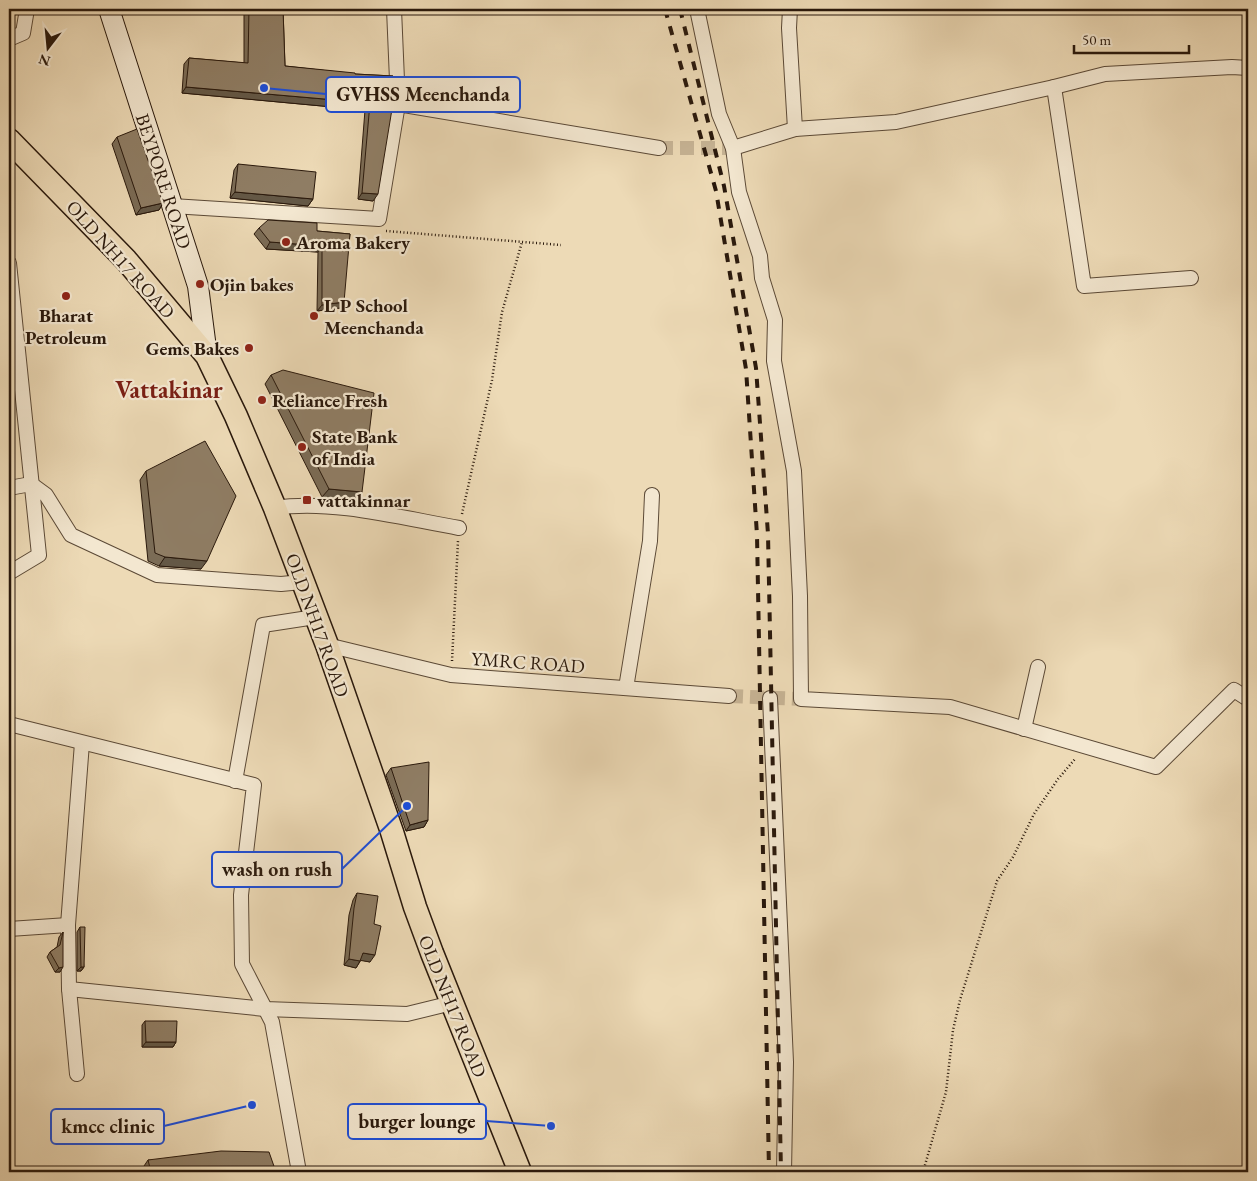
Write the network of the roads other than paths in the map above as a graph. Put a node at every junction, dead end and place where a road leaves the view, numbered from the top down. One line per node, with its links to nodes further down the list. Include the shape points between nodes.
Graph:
1 (27, 9): 6 (street, via 23,33)
2 (109, 9): 14 (main road, BEYPORE ROAD)
3 (394, 9): 9 (street)
4 (697, 9): 13 (street, via 720,114)
5 (790, 9): 10 (street)
6 (9, 39)
7 (1248, 68): 8 (street, via 1106,74)
8 (1054, 87): 10 (street, via 896,122); 16 (street, via 1084,286)
9 (398, 104): 12 (street); 14 (street, via 379,219)
10 (795, 129): 13 (street)
11 (9, 140): 18 (main road, OLD NH17 ROAD, via 126,260)
12 (659, 148)
13 (733, 148): 34 (street, via 739,192 760,256 762,278 775,320 774,361 794,471 801,699 950,707)
14 (172, 206): 18 (main road, BEYPORE ROAD, via 198,286)
15 (9, 263): 17 (street)
16 (1191, 278)
17 (10, 279): 19 (street)
18 (207, 356): 22 (main road, OLD NH17 ROAD)
19 (31, 484): 20 (street); 24 (street, via 39,555); 25 (street, via 46,495 71,535 157,575 281,584)
20 (9, 488)
21 (652, 495): 29 (street, via 650,541)
22 (275, 508): 23 (street, via 346,508); 25 (main road, OLD NH17 ROAD)
23 (459, 528)
24 (9, 573)
25 (302, 582): 26 (main road, OLD NH17 ROAD)
26 (315, 617): 27 (main road, OLD NH17 ROAD); 36 (street, via 263,625)
27 (327, 645): 29 (street, YMRC ROAD, via 451,675); 40 (main road, OLD NH17 ROAD, via 415,907)
28 (1038, 667): 34 (street)
29 (626, 688): 30 (street, YMRC ROAD)
30 (729, 696)
31 (770, 698): 45 (street, via 786,1062)
32 (1248, 699): 34 (street, via 1234,690 1156,767)
33 (9, 724): 35 (street)
34 (1024, 728)
35 (82, 743): 36 (street); 37 (street)
36 (235, 781): 41 (street, via 254,785 241,895 242,964)
37 (68, 925): 38 (street); 39 (street)
38 (9, 929)
39 (69, 989): 41 (street); 42 (street)
40 (452, 1003): 41 (street, via 407,1014); 44 (main road, OLD NH17 ROAD)
41 (265, 1009): 43 (street, via 272,1022)
42 (77, 1074)
43 (299, 1172)
44 (520, 1172)
45 (784, 1172)

